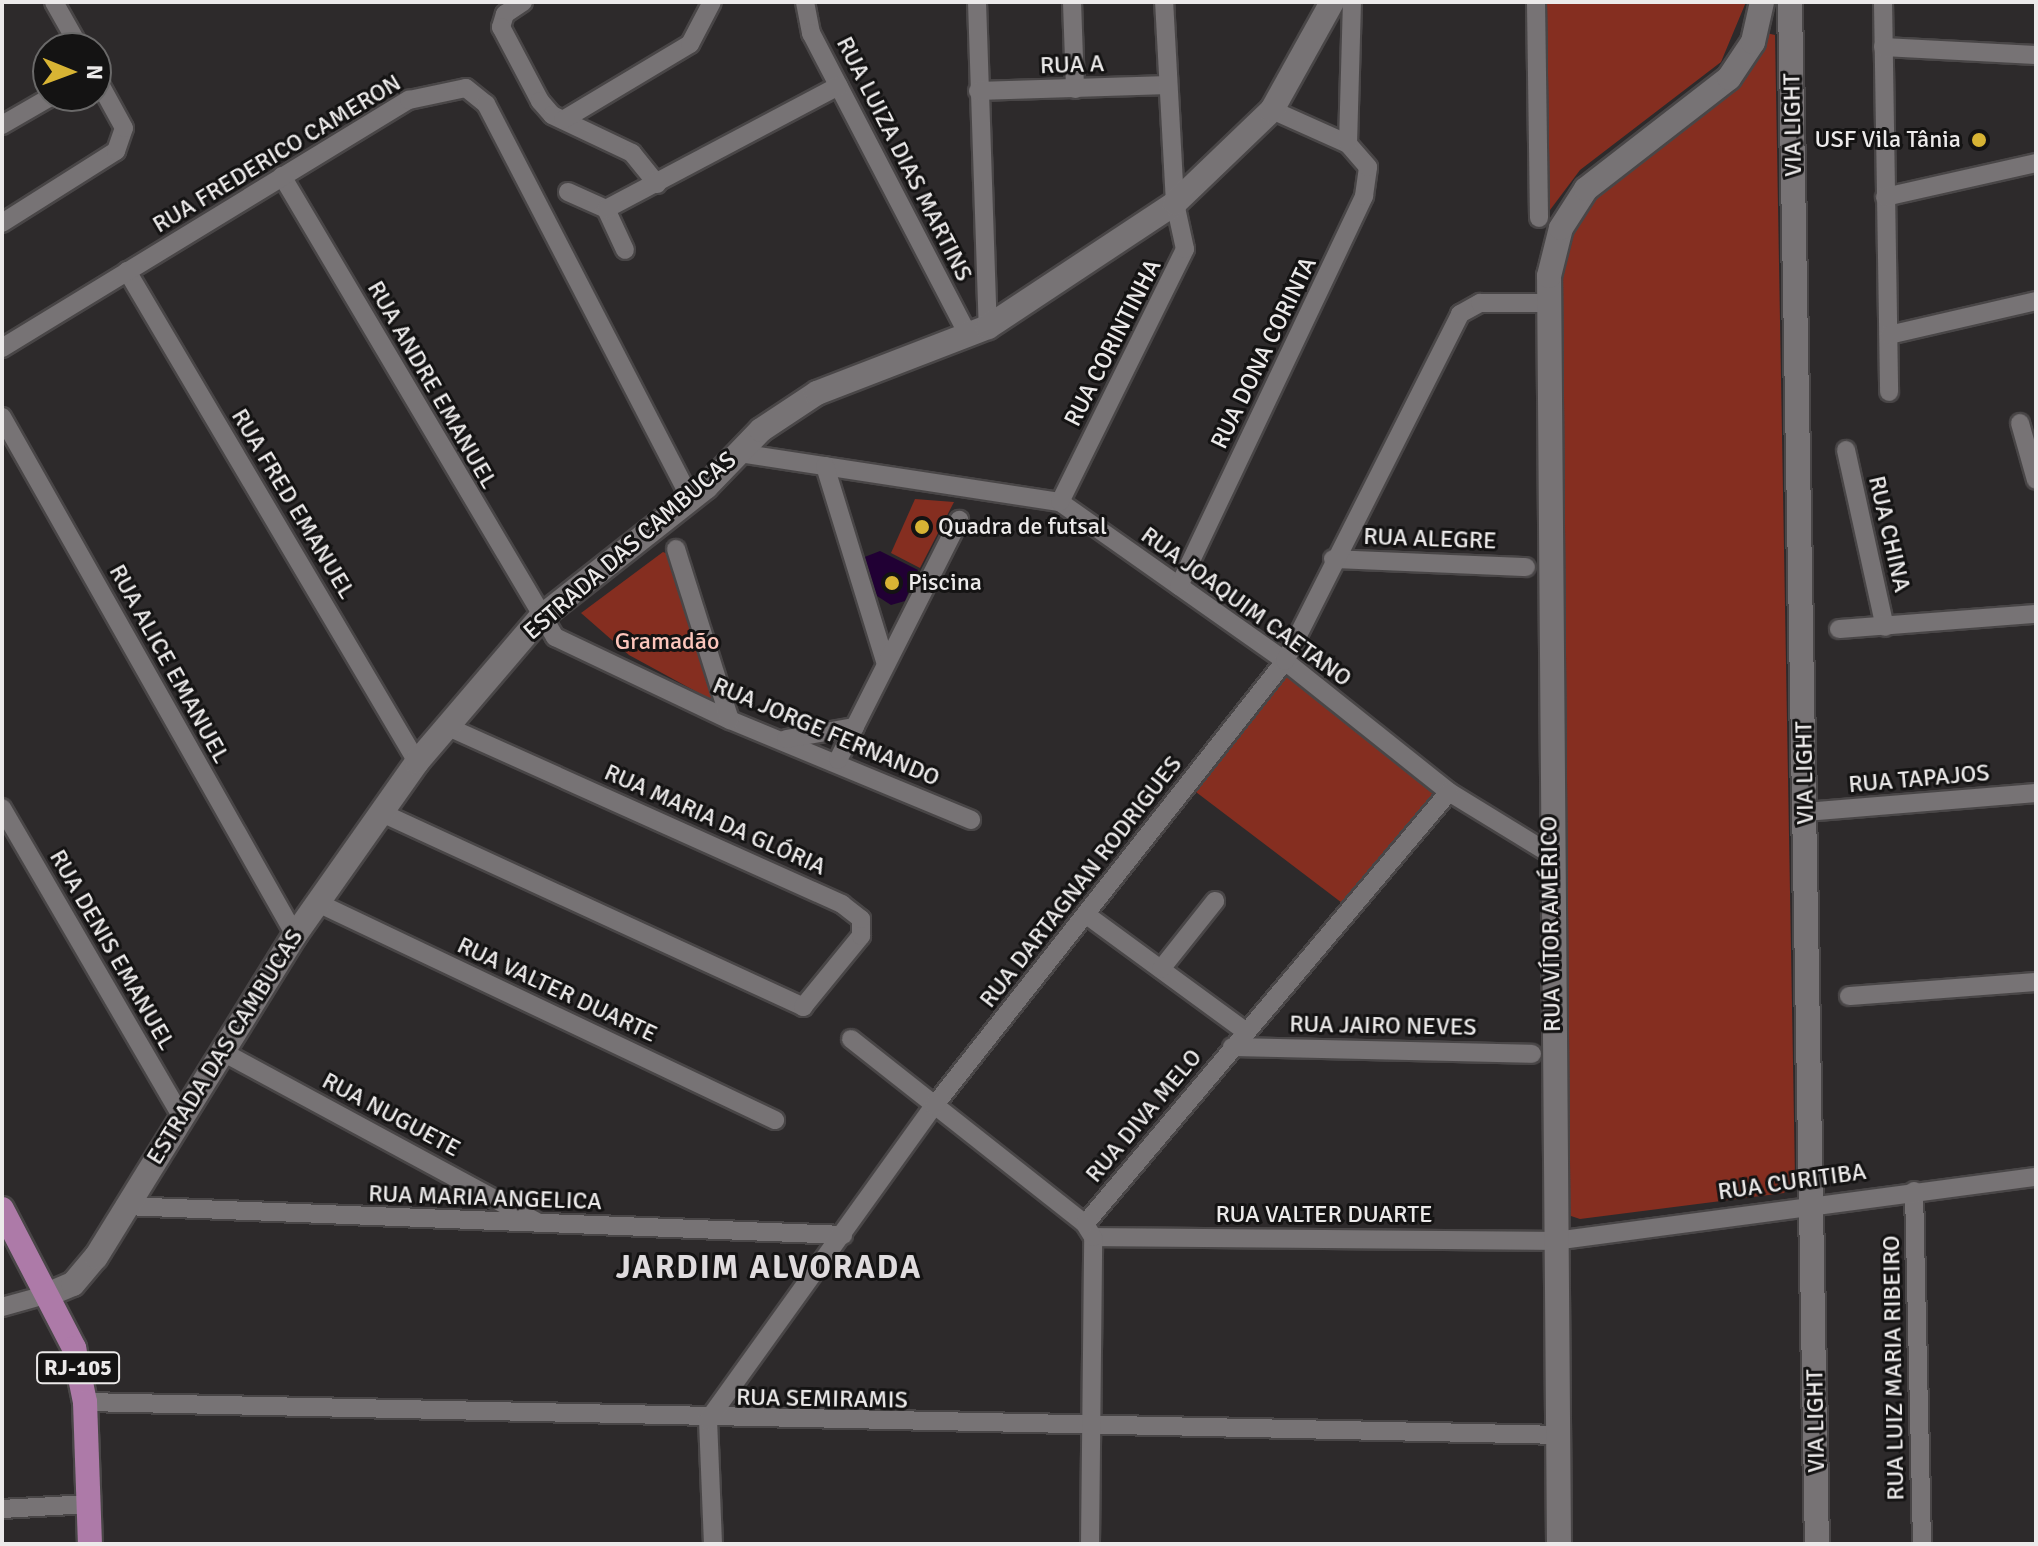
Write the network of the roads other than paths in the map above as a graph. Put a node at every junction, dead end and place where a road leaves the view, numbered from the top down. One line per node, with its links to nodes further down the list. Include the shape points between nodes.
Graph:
1 (54, 2): 14 (street)
2 (523, 2): 24 (street, via 505,14 501,27 531,88)
3 (712, 2): 24 (street, via 690,44)
4 (805, 2): 18 (street, RUA LUIZA DIAS MARTINS)
5 (977, 2): 20 (street)
6 (1072, 2): 19 (street)
7 (1164, 2): 17 (street, RUA CORINTINHA)
8 (1332, 2): 23 (street, ESTRADA DAS CAMBUCAS)
9 (1352, 2): 26 (street)
10 (1536, 2): 34 (street)
11 (1762, 2): 39 (street, via 1753,42 1729,78 1605,171 1575,203 1557,239)
12 (1790, 2): 72 (street, VIA LIGHT)
13 (1883, 2): 15 (street)
14 (71, 32)
15 (1883, 47): 16 (street); 31 (street)
16 (2036, 55)
17 (1168, 85): 19 (street, RUA A); 32 (street, RUA CORINTINHA)
18 (838, 86): 29 (street); 40 (street, RUA LUIZA DIAS MARTINS)
19 (1075, 89): 20 (street, RUA A)
20 (978, 91): 40 (street)
21 (112, 106): 35 (street, via 124,128 116,151)
22 (32, 108): 25 (street)
23 (1272, 110): 26 (street); 32 (street, ESTRADA DAS CAMBUCAS)
24 (563, 120): 29 (street, via 632,153)
25 (2, 125)
26 (1348, 144): 56 (street, RUA DONA CORINTA, via 1368,167 1364,196)
27 (2036, 163): 31 (street)
28 (282, 176): 37 (street, RUA FREDERICO CAMERON); 50 (street, RUA FREDERICO CAMERON, via 409,100 466,88 486,104); 58 (street, RUA ANDRE EMANUEL)
29 (657, 184): 33 (street)
30 (568, 192): 33 (street)
31 (1885, 197): 41 (street)
32 (1175, 203): 40 (street, ESTRADA DAS CAMBUCAS); 51 (street, RUA CORINTINHA, via 1185,249)
33 (606, 209): 36 (street)
34 (1539, 218)
35 (2, 223)
36 (625, 250)
37 (127, 271): 42 (street, RUA FREDERICO CAMERON); 68 (street, RUA FRED EMANUEL)
38 (2036, 301): 41 (street)
39 (1546, 303): 54 (street, RUA DARTAGNAN RODRIGUES, via 1480,303 1460,314); 75 (street, RUA VÍTOR AMÉRICO)
40 (978, 331): 47 (street, ESTRADA DAS CAMBUCAS, via 817,393)
41 (1889, 335): 43 (street)
42 (2, 348)
43 (1889, 392)
44 (2, 417): 79 (street, RUA ALICE EMANUEL)
45 (2020, 423): 49 (street)
46 (1846, 450): 59 (street, RUA CHINA)
47 (739, 453): 48 (street, RUA JOAQUIM CAETANO); 50 (street, ESTRADA DAS CAMBUCAS)
48 (825, 466): 51 (street, RUA JOAQUIM CAETANO); 62 (street)
49 (2036, 480)
50 (691, 499): 58 (street, ESTRADA DAS CAMBUCAS)
51 (1060, 502): 56 (street, RUA JOAQUIM CAETANO)
52 (959, 520): 62 (street)
53 (676, 549): 63 (street)
54 (1333, 559): 55 (street, RUA ALEGRE); 61 (street, RUA DARTAGNAN RODRIGUES)
55 (1526, 567)
56 (1179, 586): 61 (street, RUA JOAQUIM CAETANO)
57 (2036, 614): 59 (street)
58 (540, 618): 63 (street, RUA JORGE FERNANDO, via 555,637); 64 (street, ESTRADA DAS CAMBUCAS)
59 (1885, 627): 60 (street)
60 (1839, 629)
61 (1285, 661): 69 (street, RUA JOAQUIM CAETANO); 78 (street, RUA DARTAGNAN RODRIGUES)
62 (886, 664): 65 (street)
63 (730, 720): 66 (street, RUA JORGE FERNANDO)
64 (446, 726): 68 (street, ESTRADA DAS CAMBUCAS); 73 (street, RUA MARIA DA GLÓRIA, via 855,912 861,936 803,1007)
65 (855, 727): 66 (street); 67 (street)
66 (783, 740): 67 (street, RUA JORGE FERNANDO)
67 (838, 760): 74 (street, RUA JORGE FERNANDO)
68 (417, 762): 73 (street, ESTRADA DAS CAMBUCAS)
69 (1449, 792): 75 (street, RUA JOAQUIM CAETANO); 83 (street, RUA DIVA MELO)
70 (2036, 793): 72 (street, RUA TAPAJOS)
71 (2, 808): 89 (street, RUA DENIS EMANUEL)
72 (1805, 812): 93 (street, VIA LIGHT)
73 (382, 813): 77 (street, ESTRADA DAS CAMBUCAS)
74 (971, 820)
75 (1550, 854): 99 (street, RUA VÍTOR AMÉRICO)
76 (1215, 901): 80 (street)
77 (318, 903): 79 (street, ESTRADA DAS CAMBUCAS); 90 (street, RUA VALTER DUARTE)
78 (1088, 916): 80 (street); 88 (street, RUA DARTAGNAN RODRIGUES)
79 (295, 935): 86 (street, ESTRADA DAS CAMBUCAS)
80 (1161, 969): 83 (street)
81 (2036, 982): 82 (street)
82 (1849, 996)
83 (1245, 1031): 85 (street, RUA DIVA MELO)
84 (851, 1039): 88 (street)
85 (1232, 1047): 87 (street, RUA JAIRO NEVES); 97 (street, RUA DIVA MELO)
86 (221, 1051): 89 (street, ESTRADA DAS CAMBUCAS); 96 (street, RUA NUGUETE)
87 (1532, 1054)
88 (934, 1106): 97 (street); 98 (street, RUA DARTAGNAN RODRIGUES)
89 (181, 1116): 94 (street, ESTRADA DAS CAMBUCAS)
90 (775, 1120)
91 (2036, 1177): 92 (street, RUA CURITIBA)
92 (1914, 1191): 93 (street, RUA CURITIBA); 113 (street, RUA LUIZ MARIA RIBEIRO)
93 (1813, 1202): 99 (street, RUA CURITIBA); 112 (street, VIA LIGHT)
94 (125, 1206): 96 (street, RUA MARIA ANGELICA); 100 (street, ESTRADA DAS CAMBUCAS, via 82,1274)
95 (2, 1209): 100 (main road, RJ-105)
96 (539, 1222): 98 (street, RUA MARIA ANGELICA)
97 (1089, 1231): 99 (street, RUA VALTER DUARTE); 104 (street)
98 (843, 1235): 103 (street, RUA DARTAGNAN RODRIGUES)
99 (1555, 1241): 105 (street, RUA VÍTOR AMÉRICO)
100 (49, 1294): 101 (street); 102 (main road, RJ-105, via 74,1348)
101 (2, 1307)
102 (85, 1402): 103 (street, RUA SEMIRAMIS); 106 (main road, RJ-105)
103 (708, 1420): 104 (street, RUA SEMIRAMIS); 109 (street)
104 (1088, 1429): 105 (street, RUA SEMIRAMIS); 110 (street)
105 (1557, 1435): 111 (street, RUA VÍTOR AMÉRICO)
106 (90, 1504): 107 (street); 108 (main road, RJ-105)
107 (2, 1509)
108 (90, 1544)
109 (713, 1544)
110 (1090, 1544)
111 (1559, 1544)
112 (1817, 1544)
113 (1922, 1544)

